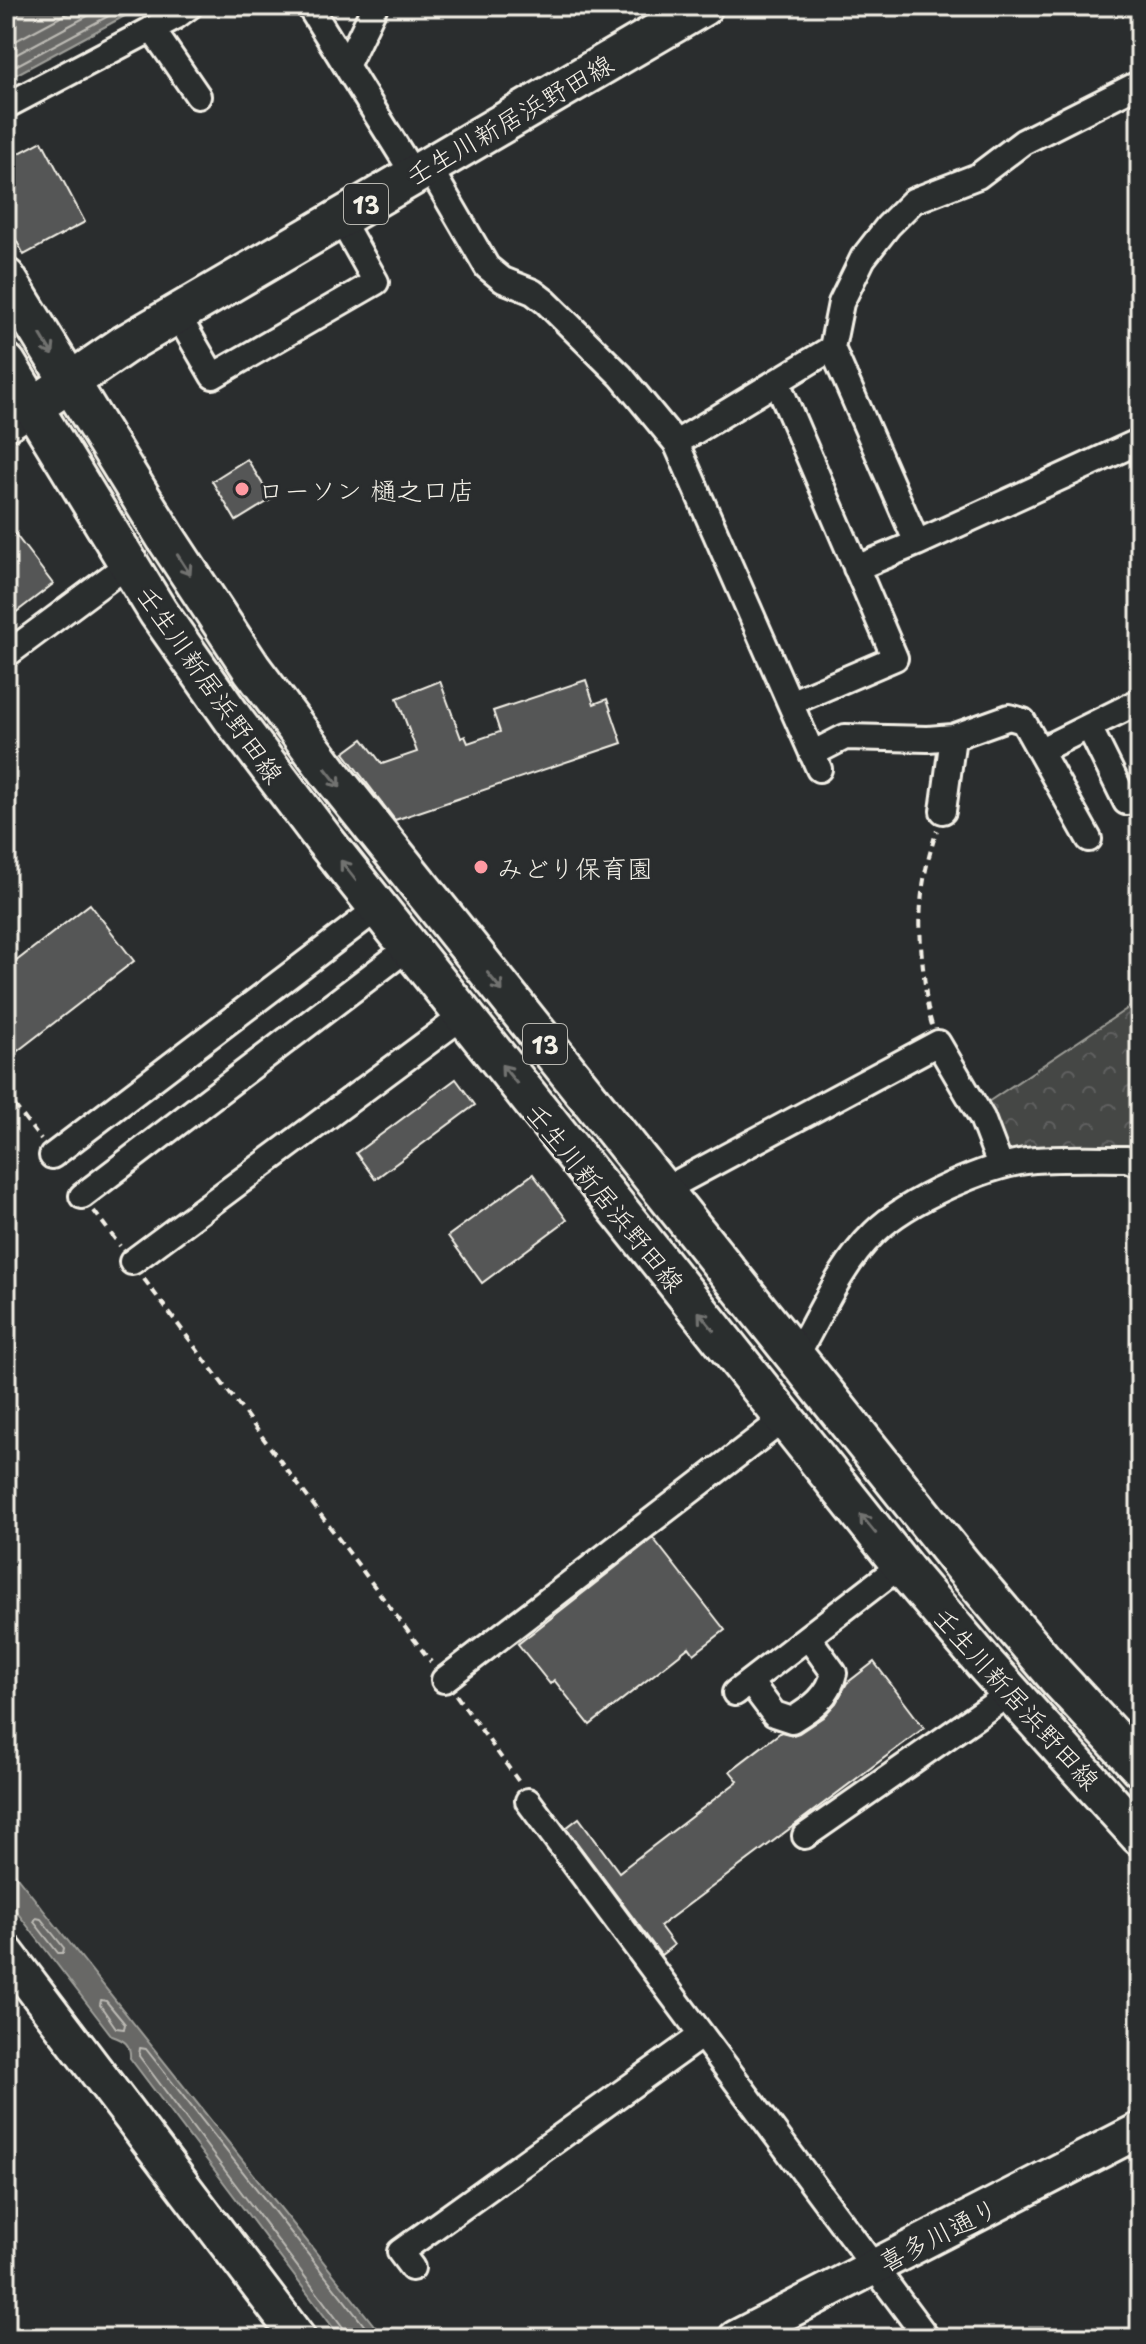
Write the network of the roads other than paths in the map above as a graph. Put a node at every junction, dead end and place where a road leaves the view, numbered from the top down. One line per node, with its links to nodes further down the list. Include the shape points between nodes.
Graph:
1 (190, 6): 5 (street)
2 (309, 6): 6 (street)
3 (373, 6): 6 (street)
4 (703, 6): 10 (main road, 壬生川新居浜野田線 / 13)
5 (152, 29): 8 (street); 9 (street)
6 (347, 64): 10 (street)
7 (1140, 83): 14 (street, via 1023,142 978,176 913,201 863,258 841,303)
8 (198, 96)
9 (6, 106)
10 (421, 171): 11 (main road, 壬生川新居浜野田線 / 13); 20 (street, via 487,267 546,302 621,376)
11 (340, 218): 13 (main road, 壬生川新居浜野田線 / 13); 13 (street, via 376,282 213,376)
12 (6, 278): 17 (main road, 壬生川新居浜野田線 / 13, one-way to 17)
13 (177, 314): 17 (main road, 壬生川新居浜野田線 / 13)
14 (832, 348): 16 (street); 21 (street)
15 (6, 363): 18 (main road, 壬生川新居浜野田線 / 13)
16 (777, 382): 20 (street); 23 (street)
17 (70, 383): 18 (main road, 壬生川新居浜野田線 / 13); 39 (main road, 壬生川新居浜野田線 / 13, one-way to 39, via 252,669)
18 (13, 418): 22 (main road, 壬生川新居浜野田線 / 13)
19 (1140, 441): 21 (street)
20 (676, 443): 25 (street)
21 (917, 543): 23 (street)
22 (127, 565): 24 (street); 33 (main road, 壬生川新居浜野田線 / 13, one-way to 22, via 236,723)
23 (856, 568): 25 (street, via 895,658)
24 (6, 655)
25 (790, 703): 28 (street, via 816,762 845,737)
26 (1138, 706): 27 (street)
27 (1089, 727): 29 (street); 30 (street)
28 (953, 737): 29 (street, via 1009,717 1023,721); 31 (street)
29 (1041, 750): 32 (street)
30 (1126, 802)
31 (943, 811)
32 (1089, 839)
33 (378, 908): 34 (main road, 壬生川新居浜野田線 / 13); 36 (street)
34 (409, 947): 35 (main road, 壬生川新居浜野田線 / 13); 40 (street)
35 (463, 1016): 41 (street); 43 (main road, 壬生川新居浜野田線 / 13, one-way to 35)
36 (52, 1156)
37 (1140, 1164): 38 (street, via 1127,1159)
38 (1000, 1165): 39 (street, via 982,1118 938,1043); 42 (street, via 913,1205 873,1233)
39 (662, 1191): 42 (main road, 壬生川新居浜野田線 / 13)
40 (82, 1196)
41 (132, 1262)
42 (795, 1358): 48 (main road, 壬生川新居浜野田線 / 13, via 961,1564)
43 (784, 1419): 44 (main road, 壬生川新居浜野田線 / 13, one-way to 43); 46 (street)
44 (901, 1565): 45 (street); 47 (main road, 壬生川新居浜野田線 / 13)
45 (808, 1637): 45 (street, via 743,1688 774,1714 792,1720 831,1689 834,1673)
46 (444, 1680)
47 (1010, 1693): 50 (street); 51 (main road, 壬生川新居浜野田線 / 13)
48 (1140, 1767)
49 (528, 1801): 53 (street)
50 (805, 1836)
51 (1140, 1836)
52 (12, 1972): 57 (street)
53 (702, 2035): 55 (street); 56 (street, via 400,2252)
54 (1140, 2130): 55 (street, 喜多川通り)
55 (874, 2267): 58 (street, 喜多川通り); 59 (street)
56 (412, 2268)
57 (298, 2338)
58 (736, 2338)
59 (927, 2338)

